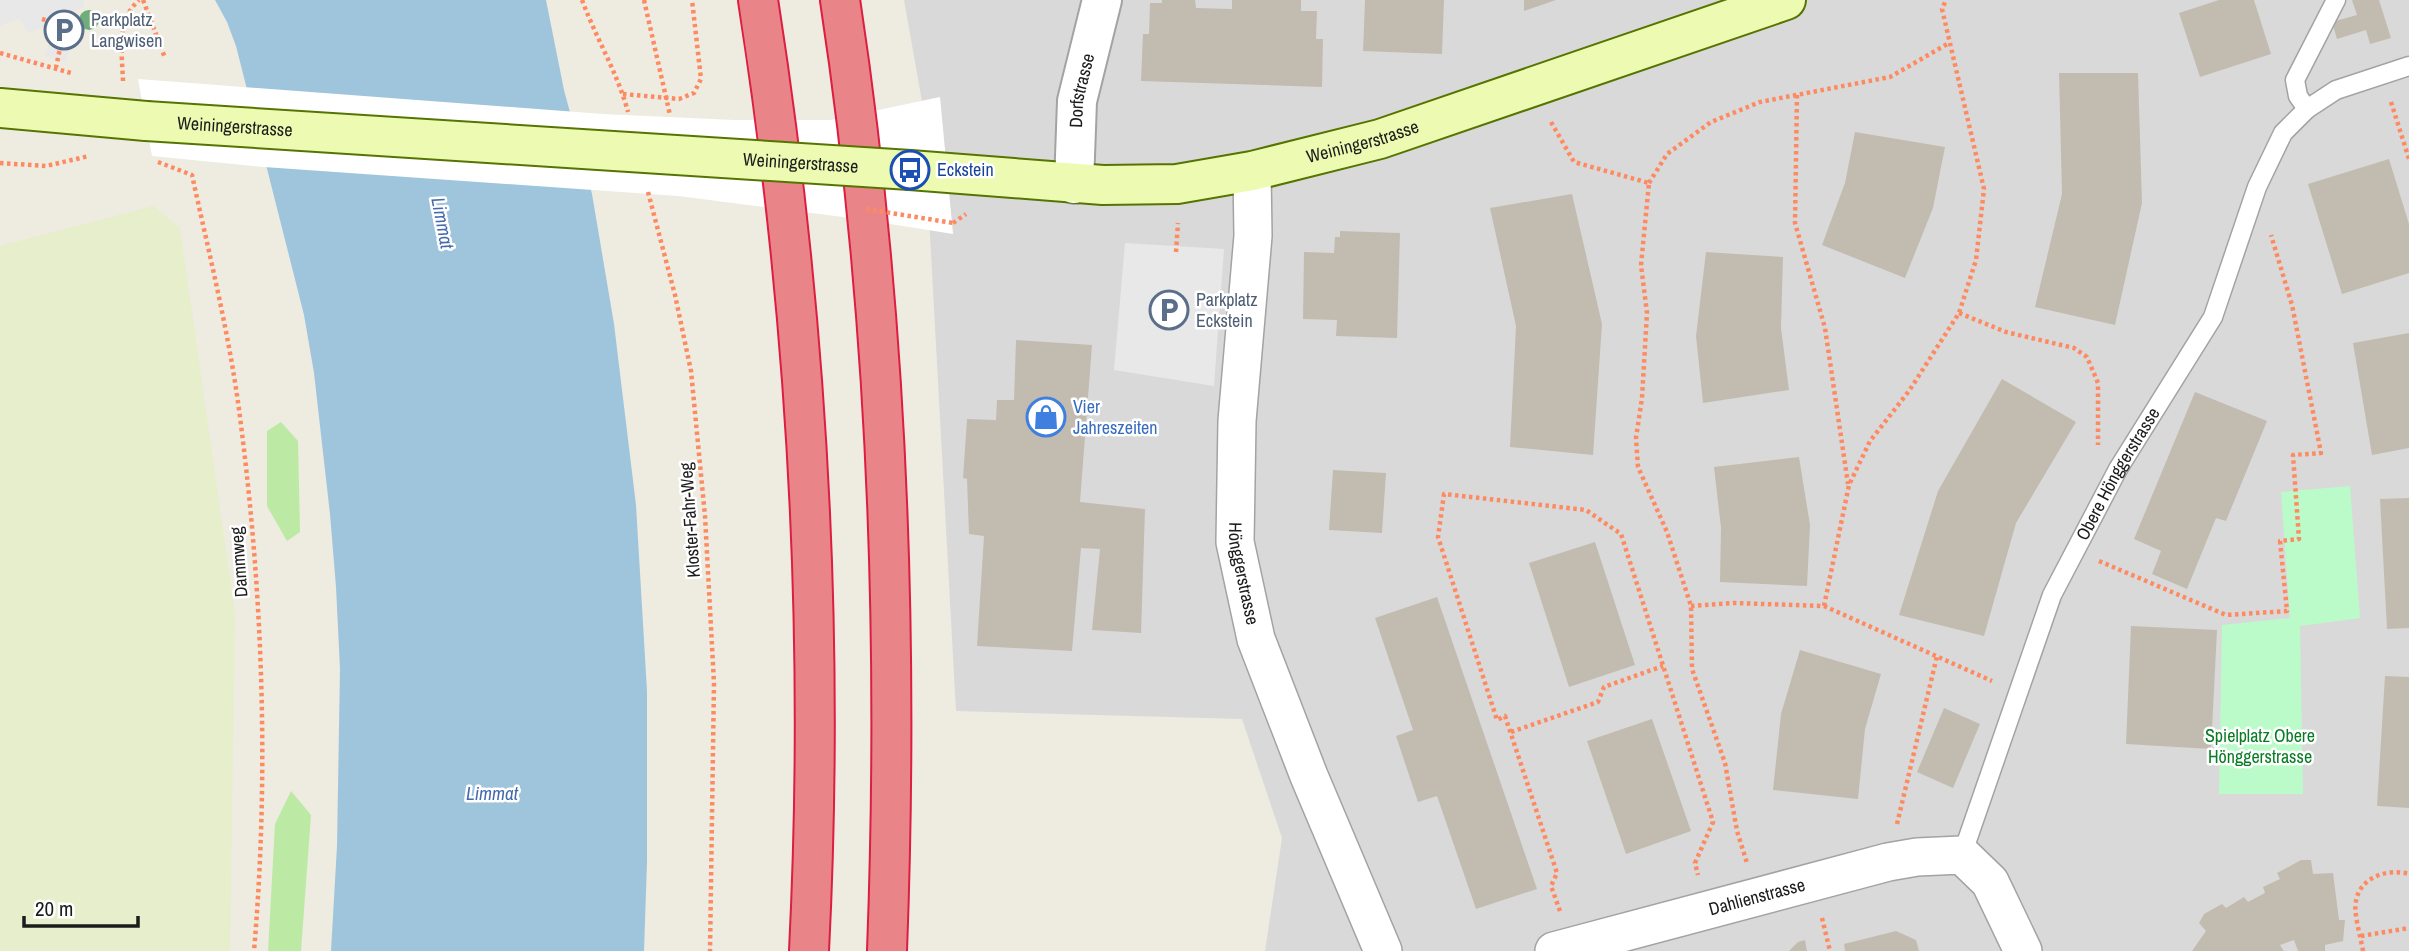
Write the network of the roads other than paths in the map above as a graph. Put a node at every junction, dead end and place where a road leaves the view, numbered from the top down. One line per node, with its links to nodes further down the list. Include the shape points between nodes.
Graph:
1 (758, 0): 13 (highway, via 788,218 803,401 814,711)
2 (841, 0): 14 (highway, via 865,185 888,498 893,747)
3 (1102, 0): 10 (street, Dorfstrasse, via 1077,101)
4 (1786, 0): 9 (main road, Weiningerstrasse, via 1380,139)
5 (2336, 0): 8 (lane, via 2295,80 2298,96)
6 (2409, 66): 8 (lane, Obere Hönggerstrasse, via 2336,90)
7 (0, 108): 10 (main road, Weiningerstrasse, bridge)
8 (2307, 108): 11 (lane, Obere Hönggerstrasse, via 2283,133 2257,187 2213,317 2118,469 2052,595)
9 (1252, 171): 10 (main road, Weiningerstrasse, via 1177,184); 15 (street, Hönggerstrasse, via 1253,236 1237,421 1236,542 1256,639)
10 (1074, 184)
11 (1962, 855): 12 (street, Dahlienstrasse, via 1888,862); 16 (street, via 1990,883)
12 (1563, 948)
13 (808, 951)
14 (887, 951)
15 (1383, 951)
16 (2023, 951)

